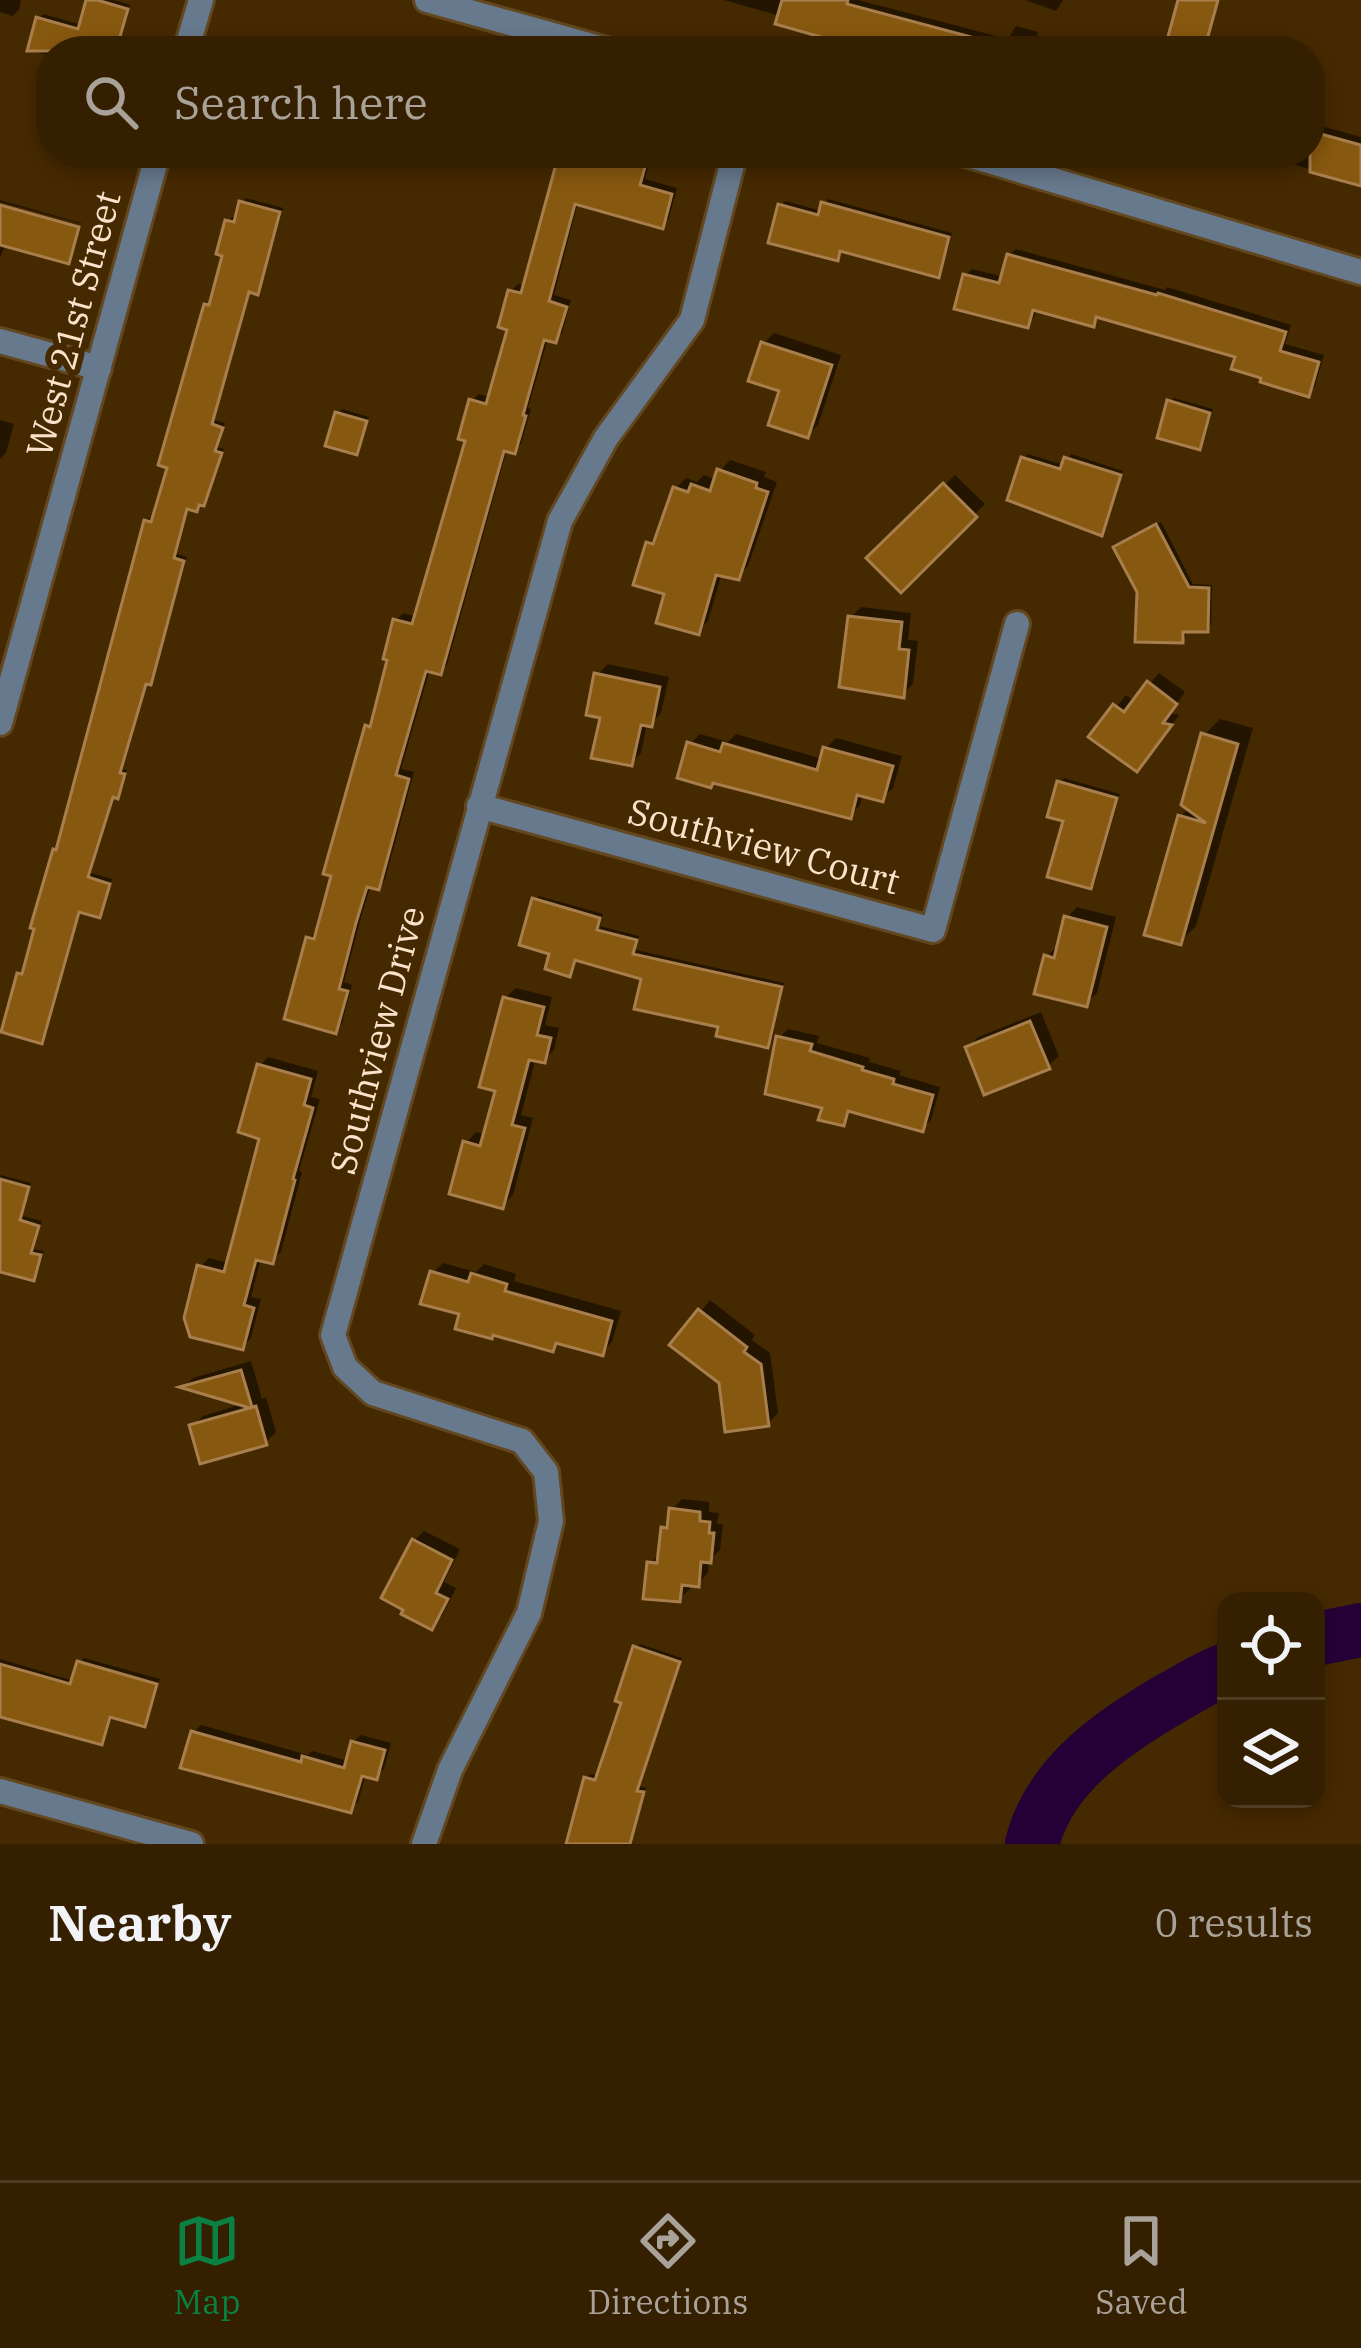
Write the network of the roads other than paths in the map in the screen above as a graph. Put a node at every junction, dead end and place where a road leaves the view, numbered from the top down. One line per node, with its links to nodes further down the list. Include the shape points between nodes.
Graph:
1 (200, 0): 3 (street)
2 (427, 0): 4 (street)
3 (190, 36)
4 (556, 36)
5 (154, 168): 10 (street, West 21st Street)
6 (731, 168): 13 (street, Southview Drive, via 692,320 606,438 560,521)
7 (1012, 168): 8 (street)
8 (1361, 272)
9 (0, 340): 10 (street)
10 (99, 368): 12 (street, West 21st Street)
11 (1017, 624): 13 (street, Southview Court, via 933,930)
12 (0, 723)
13 (479, 806): 16 (street, Southview Drive, via 332,1335 345,1367 373,1393 522,1441 546,1472 551,1521 529,1613 450,1770)
14 (0, 1791): 15 (street)
15 (191, 1844)
16 (424, 1844)

